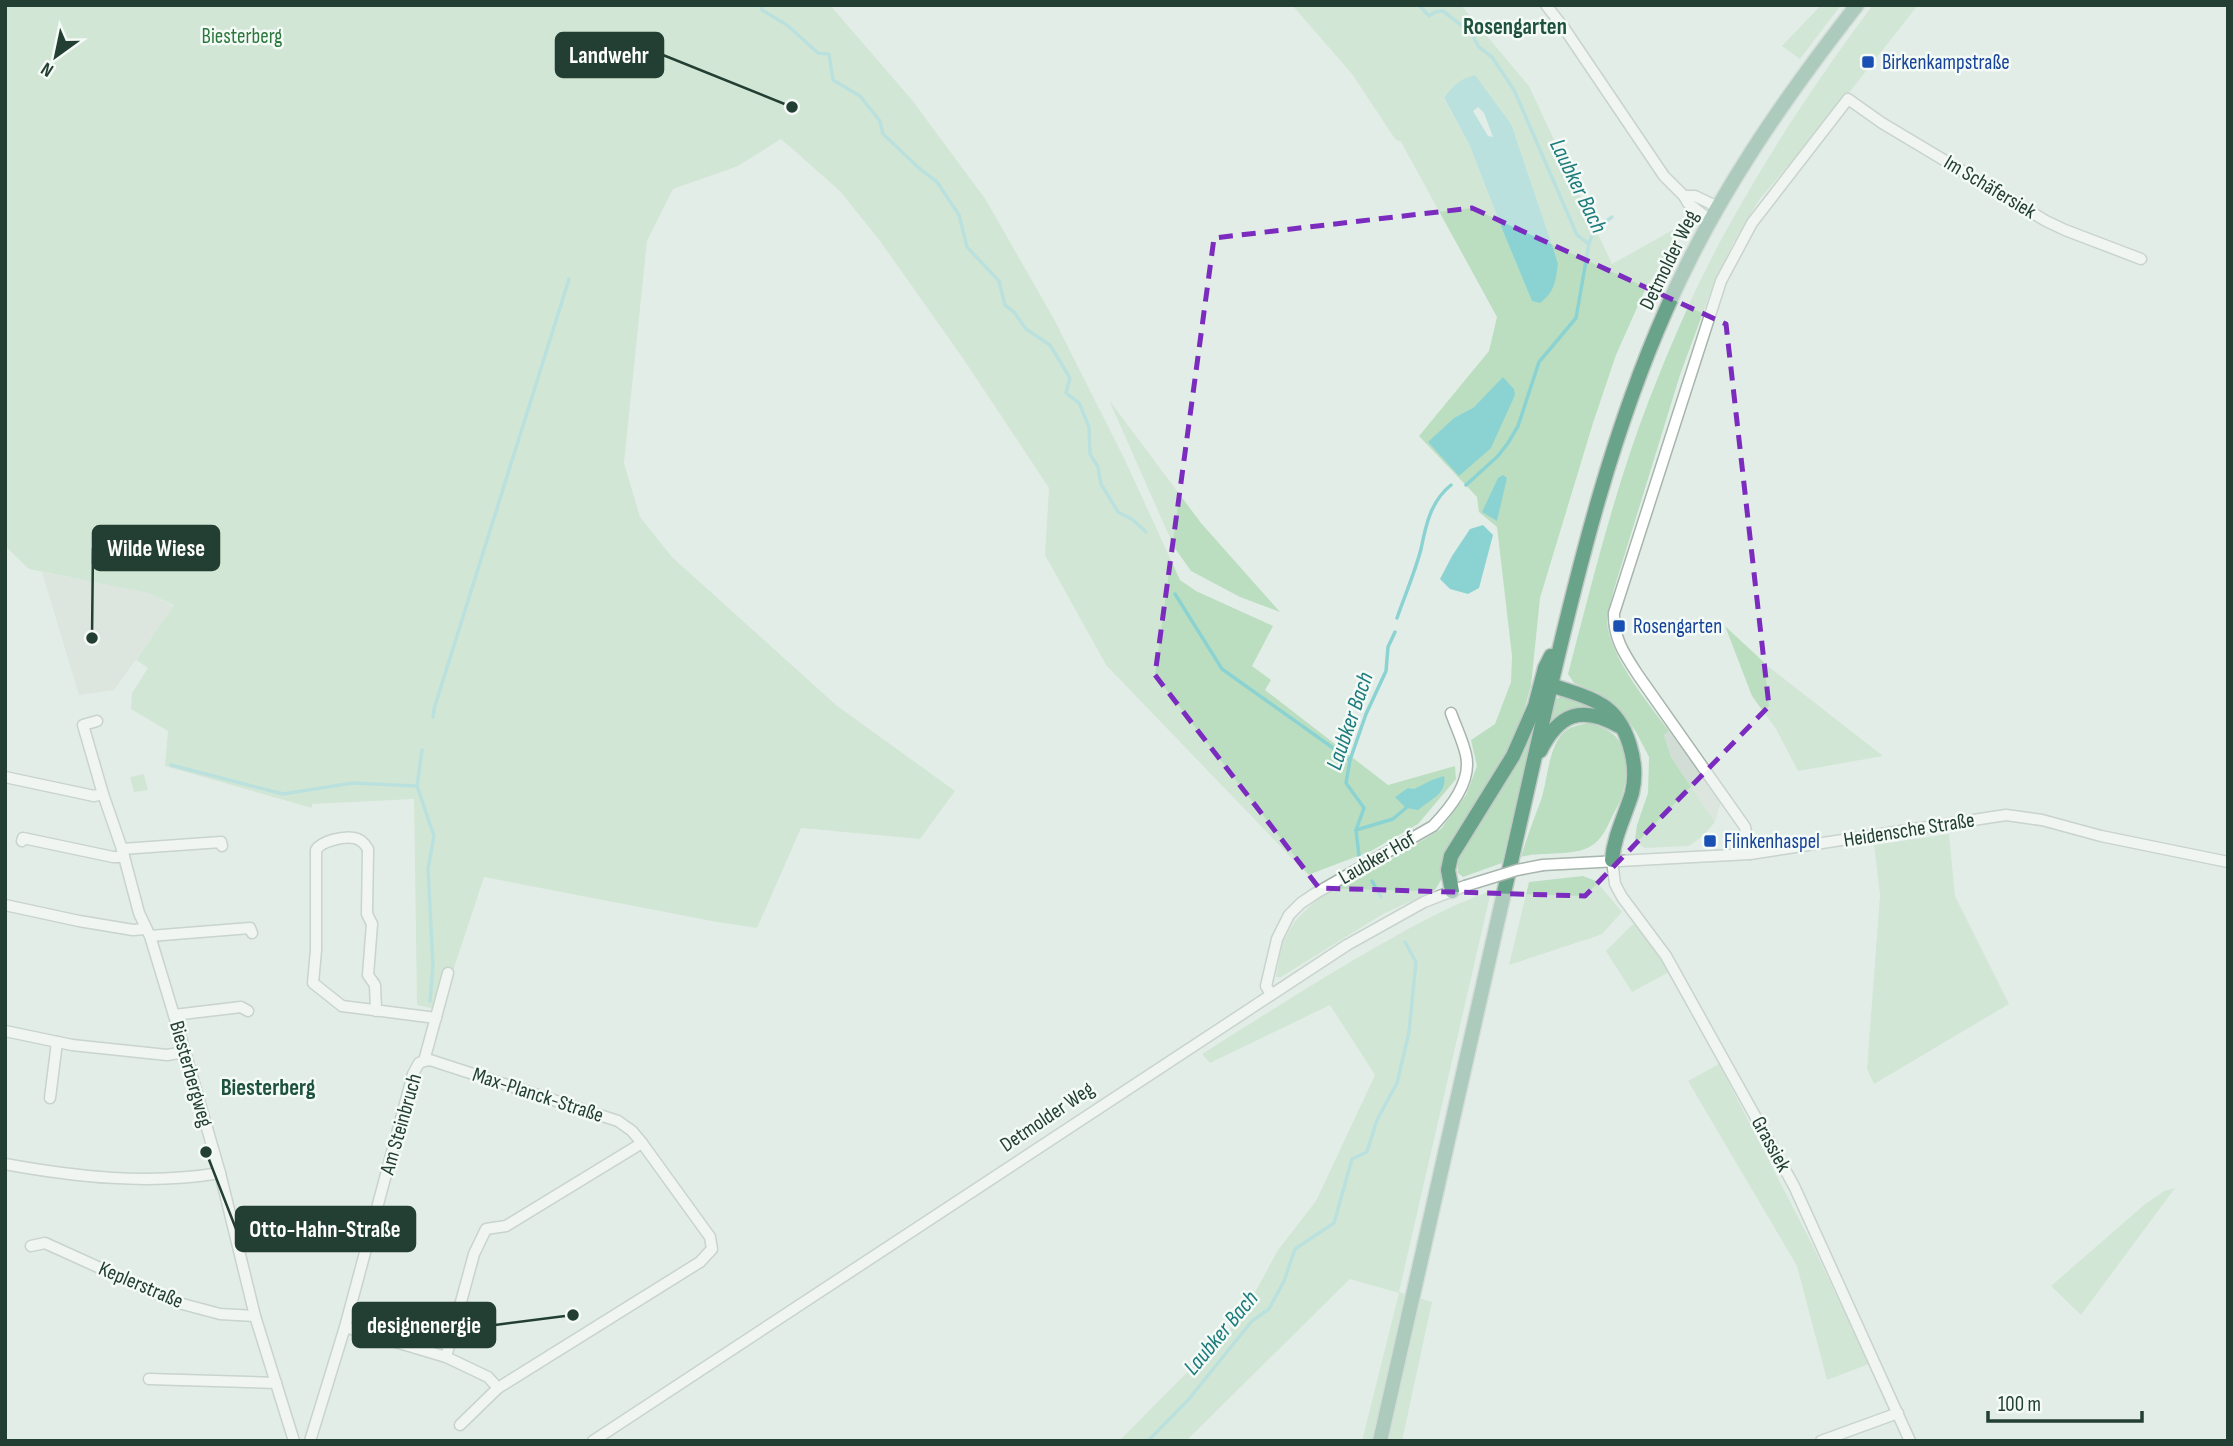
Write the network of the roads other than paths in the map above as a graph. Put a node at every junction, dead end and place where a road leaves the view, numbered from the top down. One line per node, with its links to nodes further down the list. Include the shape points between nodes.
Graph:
1 (1546, 5): 3 (street, via 1664,176)
2 (1857, 5): 4 (main road, Detmolder Weg, via 1779,111)
3 (1684, 195): 4 (street); 5 (street)
4 (1718, 207): 5 (main road, Detmolder Weg)
5 (1711, 221): 7 (main road, Detmolder Weg, via 1666,310 1631,399 1602,483)
6 (2141, 259): 18 (street, Im Schäfersiek, via 2046,221 1848,99 1752,223 1721,281 1614,613 1622,649 1745,827)
7 (1563, 633): 8 (main road); 22 (main road, via 1513,756 1451,856 1448,870)
8 (1551, 685): 11 (main road, via 1600,704); 12 (main road)
9 (1451, 713): 27 (street, Laubker Hof, via 1467,767 1447,811 1433,826 1316,893 1289,915 1277,939 1266,986)
10 (97, 721): 14 (street, Biesterbergweg, via 83,725)
11 (1620, 726): 12 (main road, via 1589,713 1575,715 1554,728); 19 (main road, via 1632,755 1634,776)
12 (1533, 764): 52 (main road)
13 (5, 777): 14 (street, via 94,796)
14 (103, 794): 17 (street, Biesterbergweg)
15 (22, 841): 17 (street, via 113,857)
16 (222, 846): 17 (street, via 221,842)
17 (123, 853): 24 (street, Biesterbergweg)
18 (1750, 854): 19 (street, Heidensche Straße); 20 (street, Heidensche Straße, via 2006,815)
19 (1612, 860): 21 (street, Heidensche Straße); 47 (street, Grassiek, via 1622,897 1667,956 1794,1185)
20 (2228, 862)
21 (1543, 865): 22 (street, Detmolder Weg, bridge)
22 (1459, 888): 27 (street, Detmolder Weg, via 1373,929)
23 (5, 905): 24 (street)
24 (148, 932): 25 (street, via 250,928); 30 (street, Biesterbergweg)
25 (252, 933)
26 (449, 973): 31 (street, Am Steinbruch)
27 (1271, 994): 51 (street, Detmolder Weg)
28 (248, 1011): 30 (street, via 241,1007)
29 (376, 1011): 29 (street, via 342,1006 312,980 316,850 327,841 355,838 368,849 367,915 372,924 368,975 375,985); 31 (street)
30 (174, 1015): 34 (street, Biesterbergweg)
31 (436, 1018): 35 (street, Am Steinbruch)
32 (5, 1031): 33 (street)
33 (57, 1042): 34 (street, via 167,1055); 36 (street)
34 (185, 1052): 39 (street, Biesterbergweg)
35 (424, 1060): 37 (street, Max-Planck-Straße, via 618,1121); 42 (street, Am Steinbruch, via 413,1074)
36 (50, 1098)
37 (642, 1143): 43 (street, via 506,1226 486,1229 474,1254); 46 (street, Max-Planck-Straße, via 710,1237 712,1249 701,1262)
38 (5, 1164): 39 (street, via 45,1172 161,1180)
39 (220, 1173): 41 (street, Biesterbergweg)
40 (31, 1246): 41 (street, Keplerstraße, via 45,1243 176,1302 220,1314)
41 (256, 1316): 45 (street, Biesterbergweg)
42 (345, 1327): 43 (street); 50 (street, Am Steinbruch)
43 (446, 1357): 46 (street, via 488,1377)
44 (149, 1379): 45 (street)
45 (275, 1383): 49 (street, Biesterbergweg)
46 (498, 1388): 48 (street)
47 (1898, 1413): 53 (street); 54 (street, Grassiek)
48 (460, 1425)
49 (294, 1441)
50 (310, 1441)
51 (593, 1441)
52 (1380, 1441)
53 (1821, 1441)
54 (1910, 1441)

